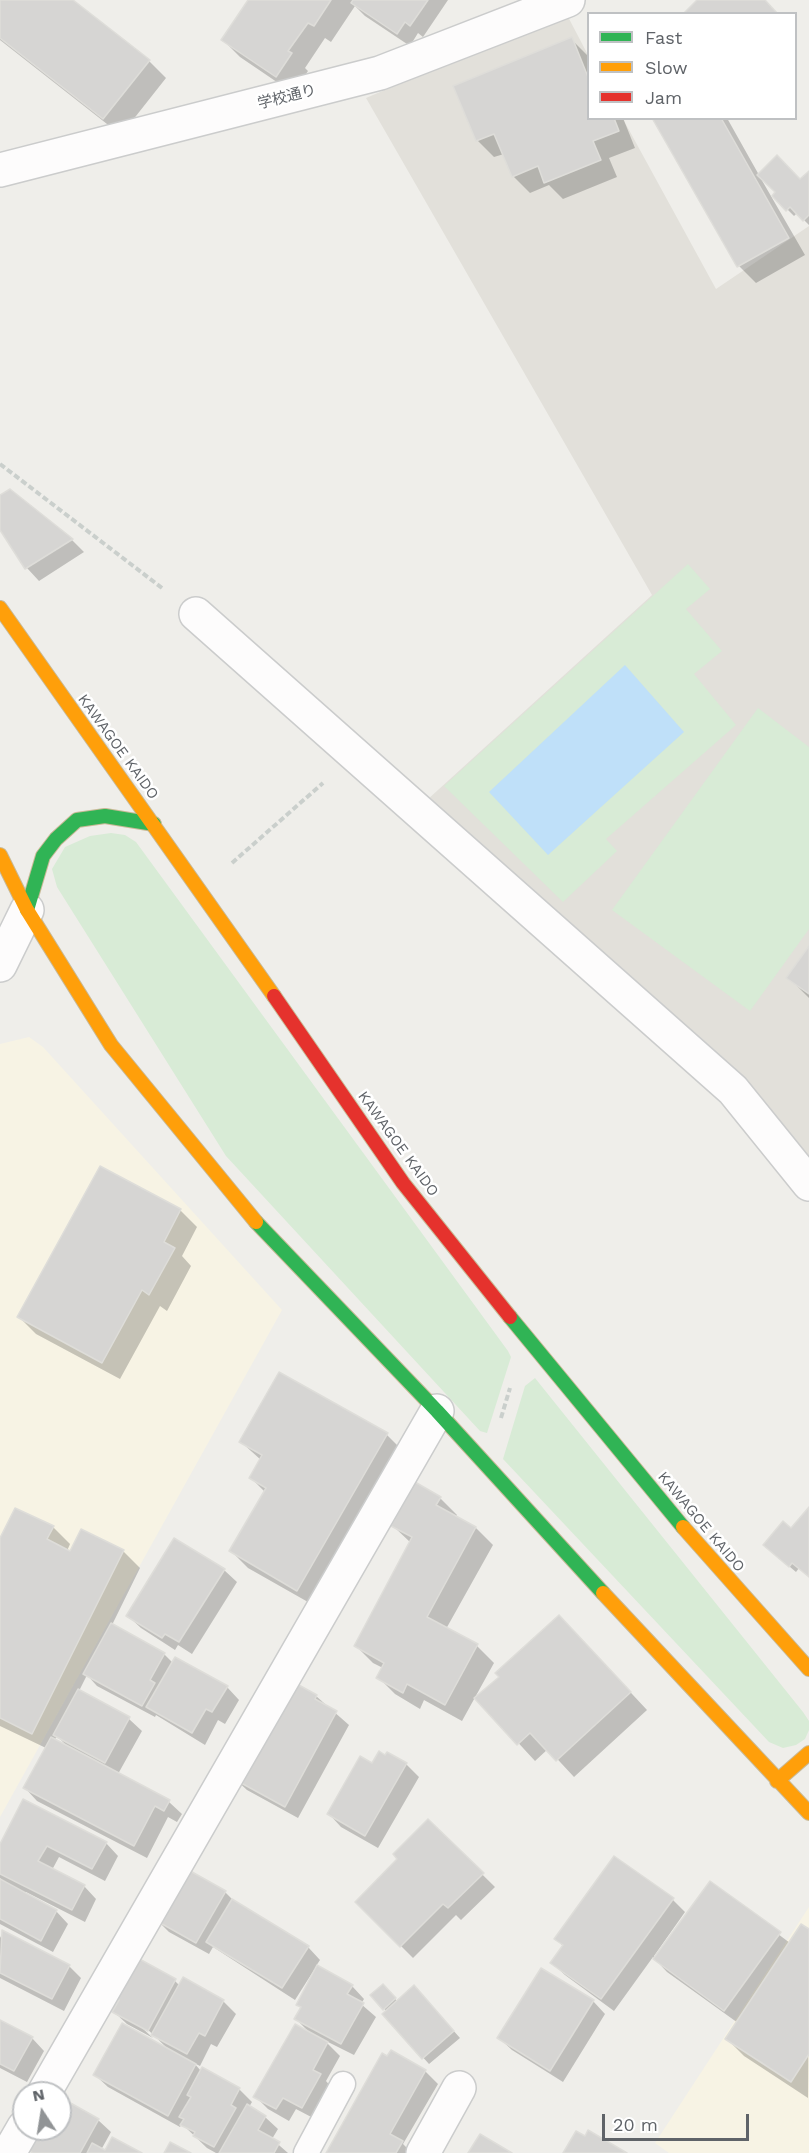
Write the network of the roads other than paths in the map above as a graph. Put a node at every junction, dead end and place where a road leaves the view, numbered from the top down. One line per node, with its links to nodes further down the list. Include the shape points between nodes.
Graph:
1 (567, 0): 2 (street, 学校通り, via 380,73)
2 (0, 170)
3 (0, 608): 5 (highway, KAWAGOE KAIDO)
4 (196, 614): 9 (street, via 733,1090)
5 (154, 824): 7 (highway, via 105,816 77,820 43,856); 11 (highway, KAWAGOE KAIDO, via 404,1183 536,1350 706,1554)
6 (0, 855): 7 (highway)
7 (27, 910): 8 (street); 10 (highway, via 118,1054 252,1217)
8 (0, 964)
9 (809, 1184)
10 (437, 1411): 13 (highway); 15 (street)
11 (809, 1669)
12 (809, 1753): 13 (highway)
13 (777, 1781): 14 (highway)
14 (809, 1813)
15 (51, 2081)
16 (343, 2084): 18 (lane)
17 (459, 2088): 19 (street)
18 (306, 2153)
19 (423, 2153)

